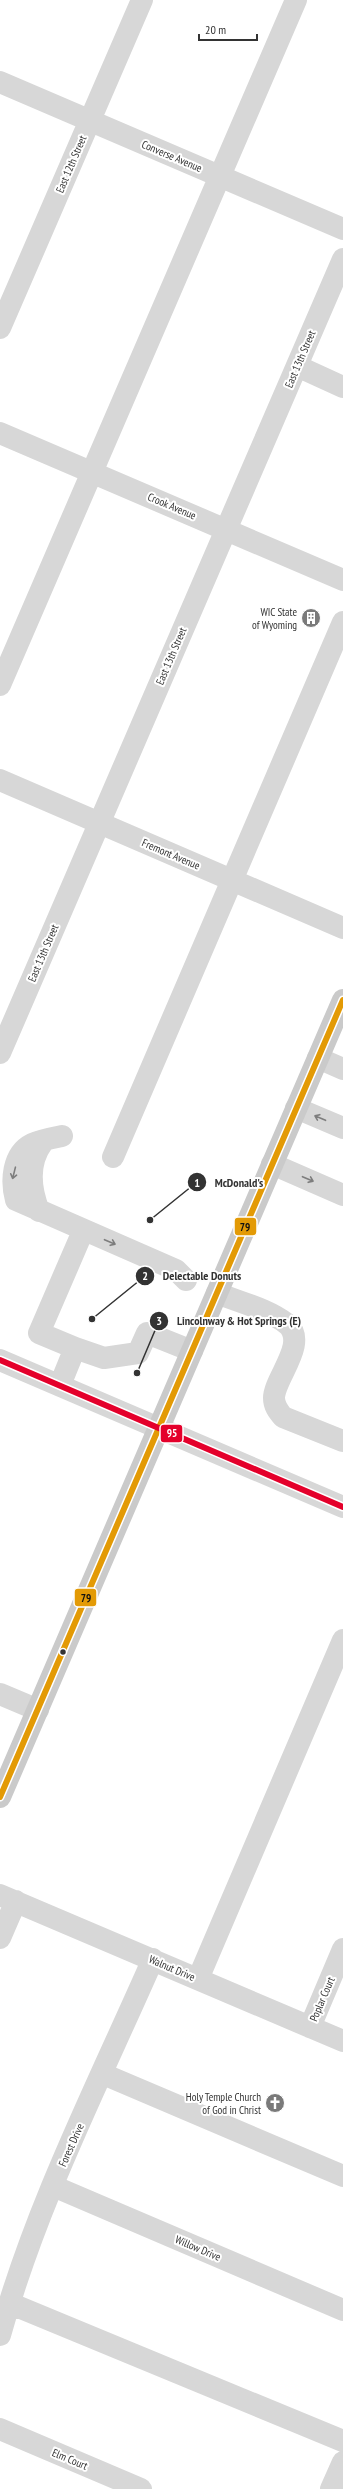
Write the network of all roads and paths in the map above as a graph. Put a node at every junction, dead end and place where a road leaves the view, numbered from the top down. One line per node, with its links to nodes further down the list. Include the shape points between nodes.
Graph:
1 (142, 0): 4 (street, East 12th Street)
2 (296, 0): 5 (street)
3 (0, 82): 4 (street, Converse Avenue)
4 (90, 121): 5 (street, Converse Avenue); 8 (street, East 12th Street)
5 (220, 176): 6 (street, Converse Avenue); 12 (street)
6 (343, 229)
7 (343, 259): 9 (street, East 13th Street)
8 (0, 328)
9 (297, 366): 10 (street); 13 (street, East 13th Street)
10 (343, 387)
11 (0, 433): 12 (street, Crook Avenue)
12 (92, 472): 13 (street, Crook Avenue); 16 (street)
13 (226, 529): 14 (street, Crook Avenue); 18 (street, East 13th Street)
14 (343, 580)
15 (343, 622): 19 (street)
16 (0, 685)
17 (0, 780): 18 (street, Fremont Avenue)
18 (99, 823): 19 (street, Fremont Avenue); 22 (street, East 13th Street)
19 (232, 880): 20 (street, Fremont Avenue); 28 (street)
20 (343, 928)
21 (343, 1000): 23 (main road)
22 (0, 1053)
23 (318, 1058): 24 (street); 25 (main road)
24 (343, 1069)
25 (296, 1108): 26 (street, one-way to 25); 29 (main road)
26 (343, 1128)
27 (53, 1138): 32 (street, one-way to 32, via 37,1150 32,1166 33,1196 39,1211 176,1270)
28 (114, 1157)
29 (272, 1164): 30 (street, one-way to 30); 33 (main road)
30 (343, 1195)
31 (80, 1238): 34 (street, via 39,1333)
32 (186, 1280)
33 (217, 1292): 35 (main road); 39 (street, via 288,1325 294,1336 291,1356 274,1397 276,1409 283,1417)
34 (75, 1348): 35 (street, via 104,1358 138,1353 147,1333); 37 (street)
35 (192, 1351): 38 (main road)
36 (0, 1360): 37 (street)
37 (60, 1385): 38 (street)
38 (159, 1428): 40 (street); 43 (main road)
39 (343, 1441)
40 (343, 1507)
41 (343, 1640): 49 (street)
42 (0, 1694): 43 (street)
43 (38, 1710): 44 (main road)
44 (0, 1797)
45 (8, 1898): 46 (street); 48 (street, Walnut Drive)
46 (0, 1938)
47 (343, 1949): 50 (street, Poplar Court)
48 (153, 1960): 49 (street, Walnut Drive); 52 (street, Forest Drive)
49 (198, 1979): 50 (street, Walnut Drive)
50 (310, 2027): 51 (street, Walnut Drive)
51 (343, 2041)
52 (102, 2074): 53 (street); 54 (street, Forest Drive)
53 (343, 2176)
54 (53, 2186): 55 (street, Forest Drive); 56 (street, Willow Drive)
55 (9, 2302): 57 (street, Forest Drive); 59 (street)
56 (343, 2310)
57 (0, 2335)
58 (0, 2429): 61 (street, Elm Court)
59 (343, 2441)
60 (343, 2462): 62 (street)
61 (141, 2489)
62 (331, 2489)

